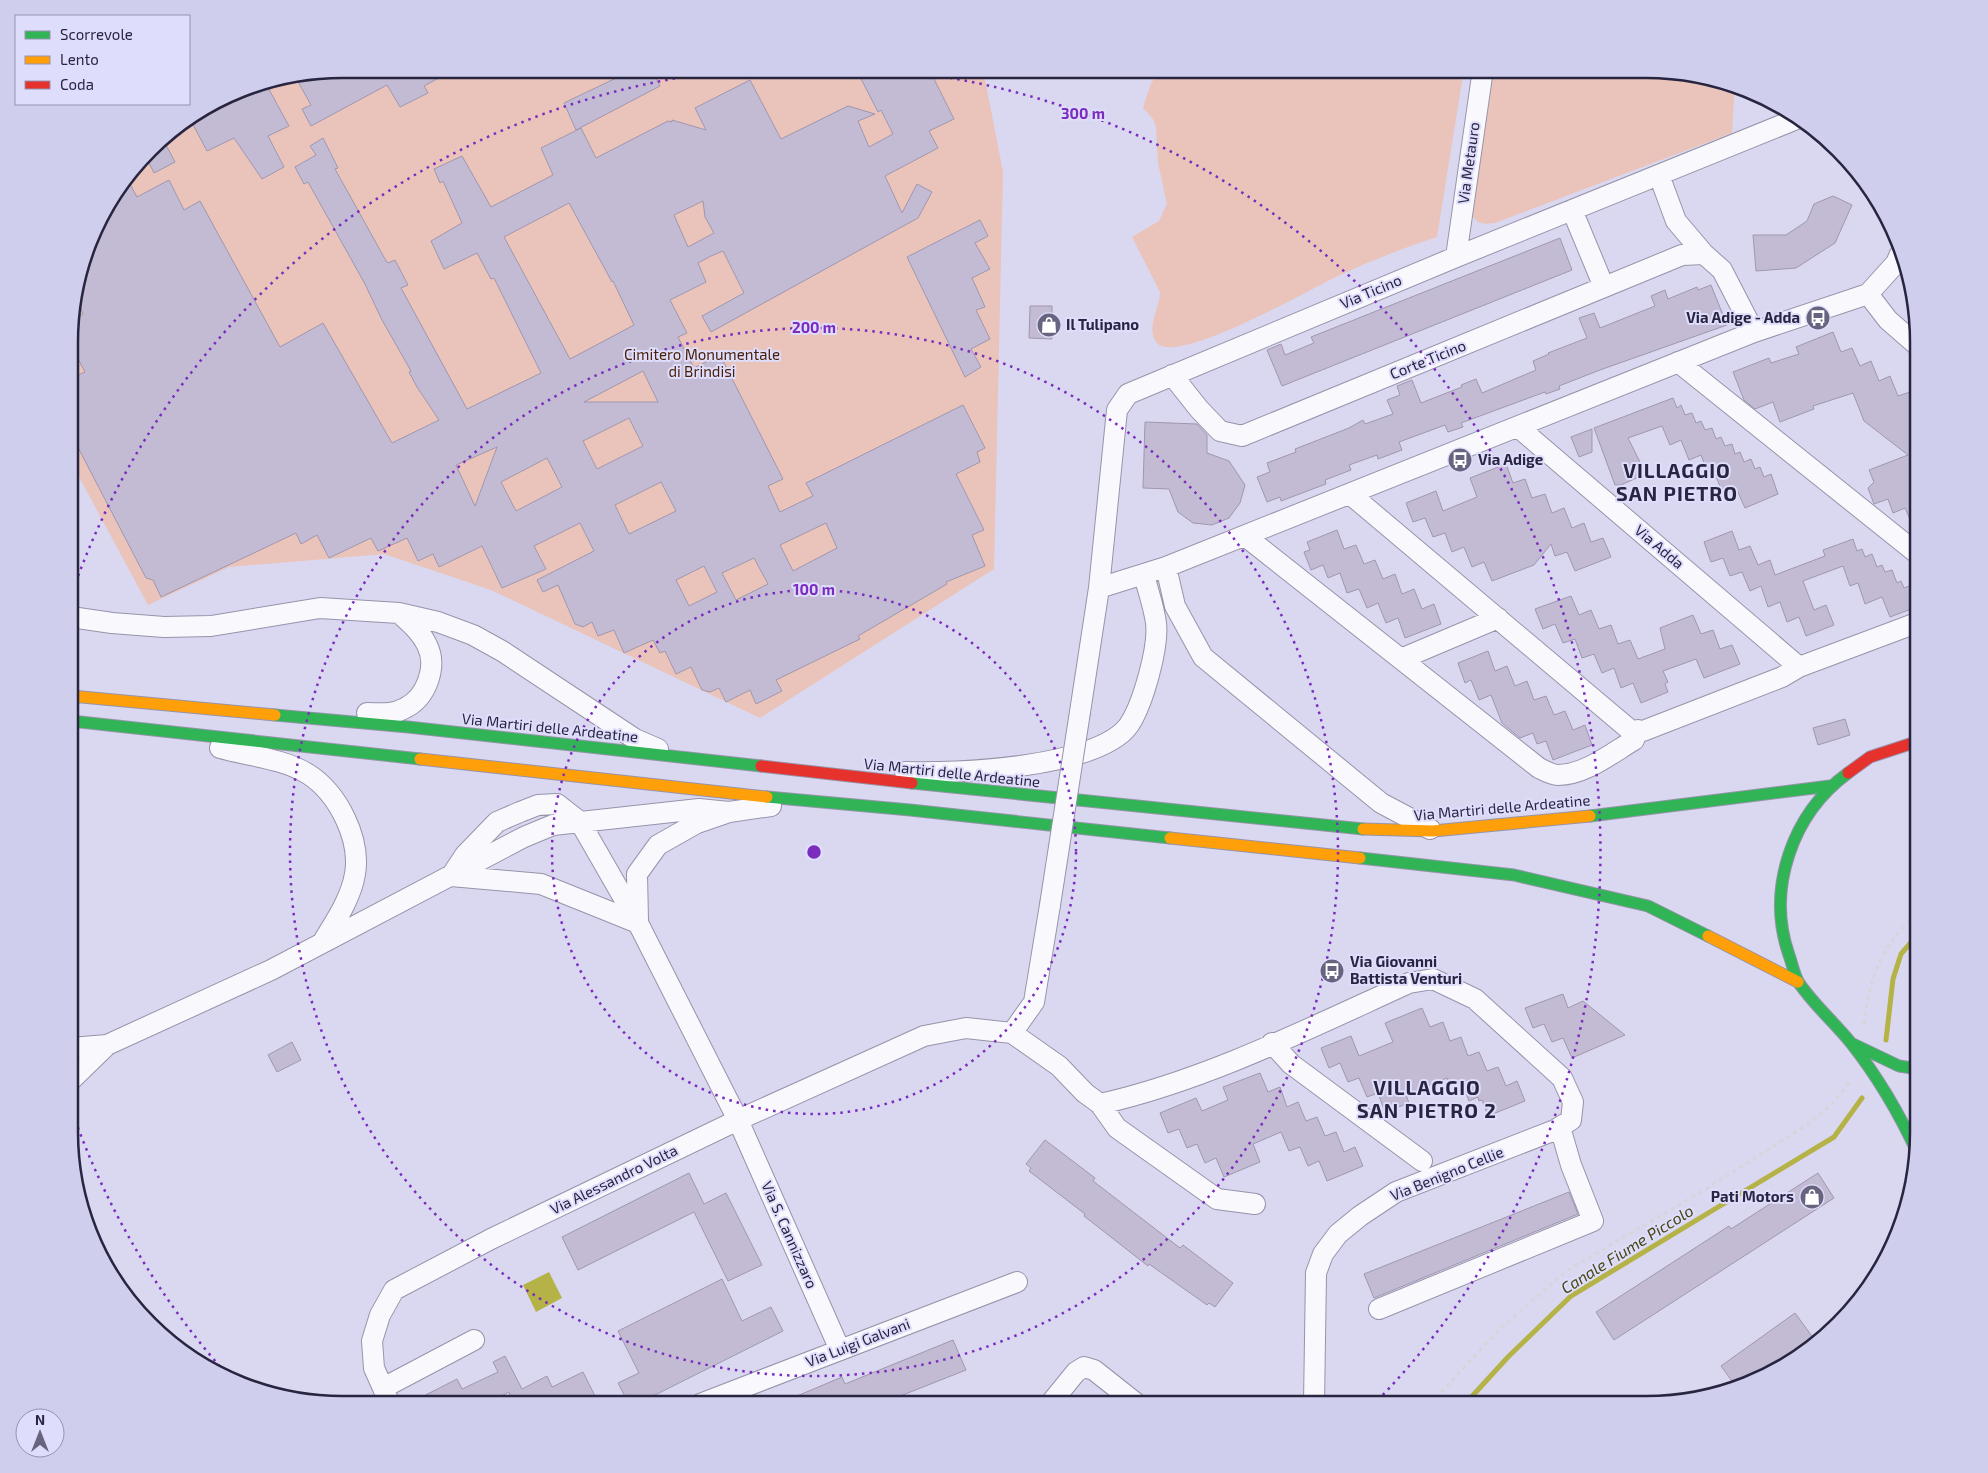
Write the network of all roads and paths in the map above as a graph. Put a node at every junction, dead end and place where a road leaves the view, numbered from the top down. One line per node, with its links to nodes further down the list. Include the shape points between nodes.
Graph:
1 (1482, 77): 6 (street, Via Metauro)
2 (1792, 121): 3 (street, Via Ticino)
3 (1659, 175): 4 (street, Via Ticino); 5 (street, via 1676,221)
4 (1572, 210): 6 (street, Via Ticino); 8 (street)
5 (1704, 254): 8 (street, Corte Ticino, via 1682,255); 10 (street, via 1722,270)
6 (1456, 257): 13 (street, Via Ticino)
7 (1898, 259): 9 (street)
8 (1604, 287): 13 (street, Corte Ticino, via 1242,436 1220,431)
9 (1868, 294): 10 (street); 11 (street, via 1888,320)
10 (1754, 332): 12 (street)
11 (1910, 339)
12 (1678, 362): 14 (street); 17 (street)
13 (1172, 375): 20 (street, Via Ticino, via 1128,394 1117,410)
14 (1518, 427): 15 (street); 26 (street, Via Adda)
15 (1350, 494): 16 (street); 23 (street)
16 (1245, 536): 18 (street); 25 (street)
17 (1910, 548)
18 (1166, 567): 19 (street); 39 (street, via 1175,606 1203,657 1381,803)
19 (1144, 575): 20 (street); 34 (street, via 1156,624 1149,679 1129,725 1107,744 1036,765 918,772 838,768)
20 (1099, 588): 46 (street, Via Ticino, bridge, via 1034,1002)
21 (399, 613): 22 (street, via 320,608 211,626 112,623); 28 (street, via 418,631 428,647 431,671 423,693 405,708 388,714 329,711); 33 (street, via 473,635 635,739)
22 (77, 618)
23 (1498, 618): 25 (street); 30 (street, via 1630,730)
24 (1910, 625): 26 (street)
25 (1401, 659): 30 (street, via 1539,768 1557,775 1592,764 1634,740)
26 (1799, 667): 30 (street, via 1782,677 1643,731)
27 (77, 697): 28 (street, Via Martiri delle Ardeatine)
28 (306, 718): 33 (street, Via Martiri delle Ardeatine)
29 (77, 722): 31 (street)
30 (1638, 730)
31 (173, 731): 36 (street); 43 (street, via 222,749 272,760 308,775 334,800 348,824 354,847 355,874 344,907)
32 (1910, 744): 35 (street, via 1870,757)
33 (678, 757): 34 (street, Via Martiri delle Ardeatine)
34 (794, 771): 39 (street, Via Martiri delle Ardeatine, via 1340,828)
35 (1830, 786): 39 (street, Via Martiri delle Ardeatine, via 1610,814); 44 (street, via 1798,828 1782,879 1781,932)
36 (799, 801): 37 (street); 44 (street, via 1514,875 1648,906)
37 (729, 812): 38 (street, via 700,809); 42 (street, via 697,823 658,845 637,874)
38 (580, 822): 40 (street, via 553,826 524,836); 42 (street, Via S. Cannizzaro)
39 (1434, 831)
40 (450, 876): 42 (street, via 541,884); 43 (street)
41 (1910, 922): 45 (path, via 1887,944 1876,968)
42 (638, 923): 55 (street, Via S. Cannizzaro)
43 (324, 940): 49 (street, via 272,970)
44 (1798, 982): 48 (street)
45 (1864, 1028)
46 (1012, 1033): 54 (street, via 1059,1066); 55 (street, Via Alessandro Volta, via 966,1028 924,1036)
47 (1272, 1043): 54 (street, via 1128,1098); 56 (street, Via Benigno Cellie, via 1409,983 1433,979 1474,999 1562,1078 1573,1102 1573,1112 1571,1120); 58 (street, via 1291,1064)
48 (1852, 1044): 51 (street, via 1899,1066); 57 (street, via 1899,1114)
49 (107, 1045): 50 (street); 52 (street)
50 (77, 1047)
51 (1910, 1067)
52 (77, 1074)
53 (1854, 1075): 69 (path, via 1847,1088 1807,1125 1568,1270 1499,1330)
54 (1100, 1104): 59 (street, via 1118,1128 1217,1199)
55 (738, 1120): 63 (street, Via S. Cannizzaro); 64 (street, Via Alessandro Volta, via 491,1239 394,1290 380,1315 372,1341 374,1368)
56 (1560, 1127): 61 (street, via 1593,1221); 68 (street, Via Benigno Cellie, via 1396,1192 1338,1234 1323,1254 1316,1274)
57 (1910, 1137)
58 (1422, 1162)
59 (1255, 1204)
60 (1017, 1282): 63 (street, Via Luigi Galvani)
61 (1379, 1309)
62 (474, 1340): 64 (street)
63 (840, 1350): 65 (street, Via Luigi Galvani)
64 (386, 1396)
65 (721, 1396)
66 (1056, 1396): 67 (street, via 1084,1367 1094,1370)
67 (1127, 1396)
68 (1314, 1396)
69 (1437, 1396)

